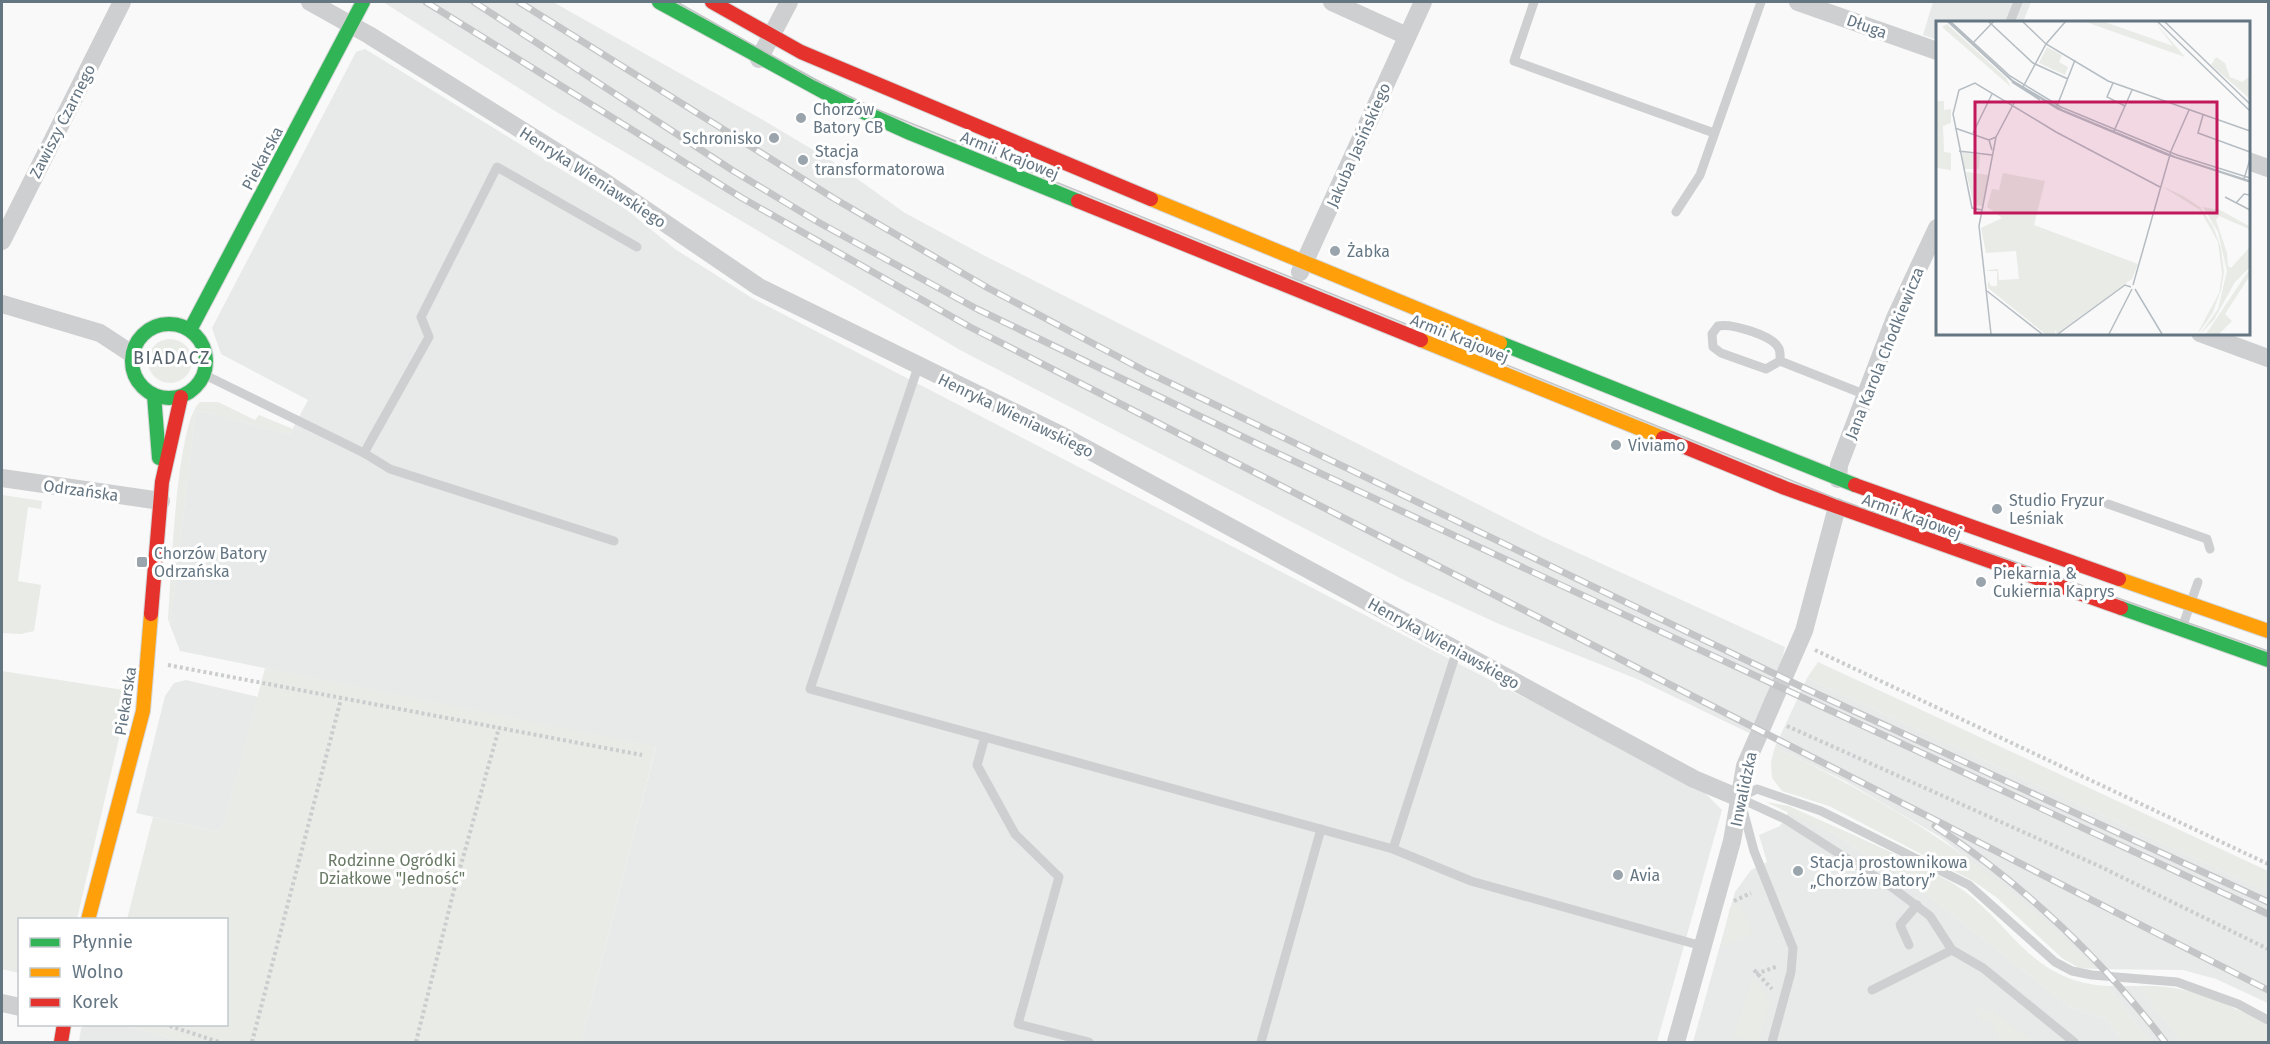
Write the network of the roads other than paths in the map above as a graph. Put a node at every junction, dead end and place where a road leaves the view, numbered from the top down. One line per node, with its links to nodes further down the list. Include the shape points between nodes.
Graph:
1 (122, 2): 24 (street, Zawiszy Czarnego)
2 (310, 2): 14 (street, Henryka Wieniawskiego)
3 (363, 2): 14 (street, Piekarska)
4 (659, 2): 18 (street, Armii Krajowej)
5 (712, 2): 15 (street, Armii Krajowej)
6 (789, 2): 15 (street)
7 (1332, 2): 16 (street)
8 (1423, 2): 16 (street, Jakuba Jasińskiego)
9 (1534, 2): 19 (lane, via 1514,61)
10 (1761, 2): 19 (lane)
11 (1798, 2): 17 (street, Długa)
12 (2018, 2): 13 (lane)
13 (2010, 21)
14 (351, 24): 29 (street, Piekarska); 34 (street, Henryka Wieniawskiego, via 603,181 759,287)
15 (772, 36): 18 (street); 26 (street, Armii Krajowej, via 801,52)
16 (1407, 36): 26 (street, Jakuba Jasińskiego)
17 (1936, 51)
18 (759, 59): 27 (street, Armii Krajowej, via 879,120)
19 (1714, 133): 22 (lane, via 1700,175)
20 (2249, 161): 21 (street)
21 (2268, 168)
22 (1676, 212)
23 (1936, 230): 37 (street, Jana Karola Chodkiewicza, via 1895,318)
24 (2, 241)
25 (638, 247): 39 (lane, via 497,167 422,317 429,337)
26 (1305, 264): 27 (street, Jakuba Jasińskiego); 41 (street, Armii Krajowej)
27 (1293, 288): 45 (street, Armii Krajowej)
28 (2, 304): 31 (street, via 100,333)
29 (190, 330): 31 (street, via 159,326 141,338); 35 (street, via 203,346)
30 (2203, 334): 32 (street)
31 (132, 354): 36 (street, via 136,378)
32 (2268, 358)
33 (1780, 361): 33 (lane, via 1766,369 1721,353 1713,347 1712,334 1718,326 1727,324 1745,330 1772,341 1779,348); 37 (lane)
34 (918, 367): 52 (street, Henryka Wieniawskiego, via 1059,434); 54 (lane, via 810,689)
35 (205, 375): 38 (street); 39 (lane)
36 (154, 395): 38 (street); 42 (street, Piekarska)
37 (1866, 395): 41 (street, Jana Karola Chodkiewicza, via 1839,465)
38 (181, 397): 42 (street, Piekarska)
39 (364, 453): 46 (lane, via 390,469)
40 (2, 478): 43 (street, Odrzańska)
41 (1838, 479): 45 (street); 49 (street, Armii Krajowej)
42 (162, 482): 43 (street, Piekarska)
43 (161, 501): 59 (street, Piekarska, via 143,711)
44 (2108, 504): 47 (lane, via 2207,539)
45 (1837, 507): 50 (street, Armii Krajowej); 55 (street, Inwalidzka, via 1803,631 1749,752)
46 (614, 541)
47 (2210, 549)
48 (2198, 582): 49 (lane)
49 (2190, 604): 50 (lane); 51 (street, Armii Krajowej)
50 (2182, 630): 53 (street, Armii Krajowej)
51 (2268, 632)
52 (1457, 650): 55 (street, Henryka Wieniawskiego, via 1694,779); 57 (lane)
53 (2268, 660)
54 (985, 737): 56 (lane); 69 (lane, via 977,765 1015,834 1059,878 1018,1024)
55 (1739, 798): 58 (lane, via 1785,819); 61 (street, Inwalidzka, via 1732,842); 66 (lane, via 1755,789 1776,795 1821,811 1941,869 1969,885 2055,962 2072,971 2177,982 2229,1000); 72 (lane, via 1754,851 1793,948 1791,972)
56 (1320, 829): 57 (lane); 70 (lane)
57 (1392, 849): 61 (lane, via 1471,881)
58 (1917, 905): 60 (lane, via 1900,925); 62 (lane, via 1936,924)
59 (89, 918)
60 (1909, 945)
61 (1702, 946): 71 (street, Inwalidzka)
62 (1952, 950): 63 (lane); 73 (lane, via 1983,968)
63 (1872, 990)
64 (2, 1003): 65 (street)
65 (18, 1007)
66 (2268, 1020)
67 (64, 1026): 68 (street)
68 (61, 1042)
69 (1089, 1042)
70 (1261, 1042)
71 (1676, 1042)
72 (1772, 1042)
73 (2074, 1042)

